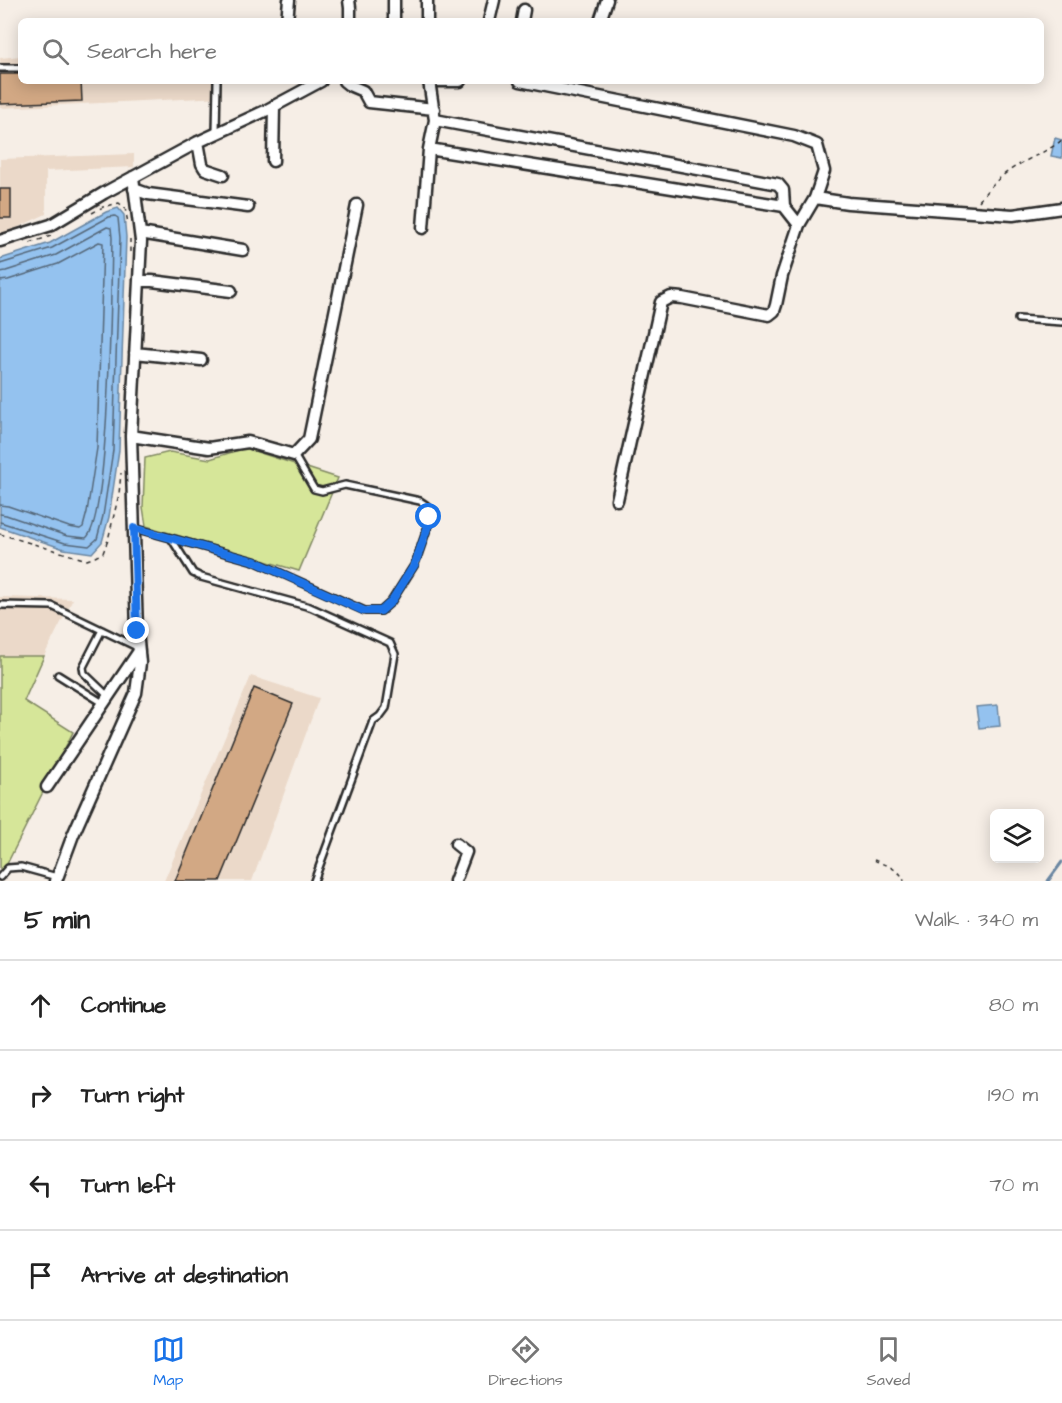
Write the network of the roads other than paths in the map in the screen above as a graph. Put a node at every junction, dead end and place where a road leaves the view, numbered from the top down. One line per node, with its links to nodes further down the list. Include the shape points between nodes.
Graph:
1 (289, 0): 7 (street)
2 (394, 0): 9 (street)
3 (427, 0): 10 (street)
4 (494, 0): 11 (street)
5 (607, 0): 12 (street)
6 (352, 1): 8 (street)
7 (287, 18)
8 (350, 18)
9 (394, 18)
10 (427, 18)
11 (490, 18)
12 (601, 18)
13 (0, 68): 14 (lane)
14 (18, 68)
15 (217, 84): 22 (lane)
16 (315, 84): 20 (street)
17 (348, 84): 21 (street, via 363,91 369,102)
18 (431, 84): 21 (street)
19 (549, 84): 29 (street, via 794,136 817,145 824,171)
20 (274, 106): 22 (street); 25 (street)
21 (434, 115): 24 (street); 31 (street, via 778,184 783,190)
22 (216, 133): 23 (street)
23 (198, 142): 26 (street, via 205,169); 27 (street)
24 (429, 149): 31 (street); 35 (street)
25 (273, 161)
26 (223, 175)
27 (133, 177): 28 (street); 37 (street, via 51,225)
28 (134, 189): 32 (street); 36 (street)
29 (816, 198): 33 (street, via 1013,215); 34 (street)
30 (357, 205): 46 (street, via 309,439)
31 (783, 206): 34 (street)
32 (248, 207)
33 (1062, 208)
34 (799, 225): 47 (street, via 776,305 769,315 682,298 671,297 661,302)
35 (423, 228)
36 (135, 233): 38 (street); 39 (street, via 141,241)
37 (0, 241)
38 (243, 250)
39 (139, 281): 40 (street); 43 (street)
40 (231, 291)
41 (1018, 319): 42 (lane)
42 (1062, 322)
43 (135, 353): 44 (street); 45 (street)
44 (201, 360)
45 (131, 436): 46 (street, via 209,448 248,442); 48 (street)
46 (294, 455): 49 (lane, via 314,489 322,491 345,485 426,505 429,523 415,564 381,611 364,611 254,561)
47 (617, 500)
48 (134, 528): 49 (lane); 52 (street)
49 (171, 538): 59 (lane, via 193,573 310,607 390,643 395,654 386,708 373,721)
50 (0, 605): 51 (lane, via 52,606)
51 (102, 630): 52 (lane); 54 (lane, via 83,667)
52 (139, 649): 54 (street); 58 (street, via 136,693)
53 (58, 675): 54 (lane)
54 (106, 700): 55 (street)
55 (47, 787)
56 (456, 843): 60 (street, via 466,852)
57 (0, 878): 58 (lane, via 8,868 21,867)
58 (56, 879)
59 (314, 881)
60 (455, 881)

